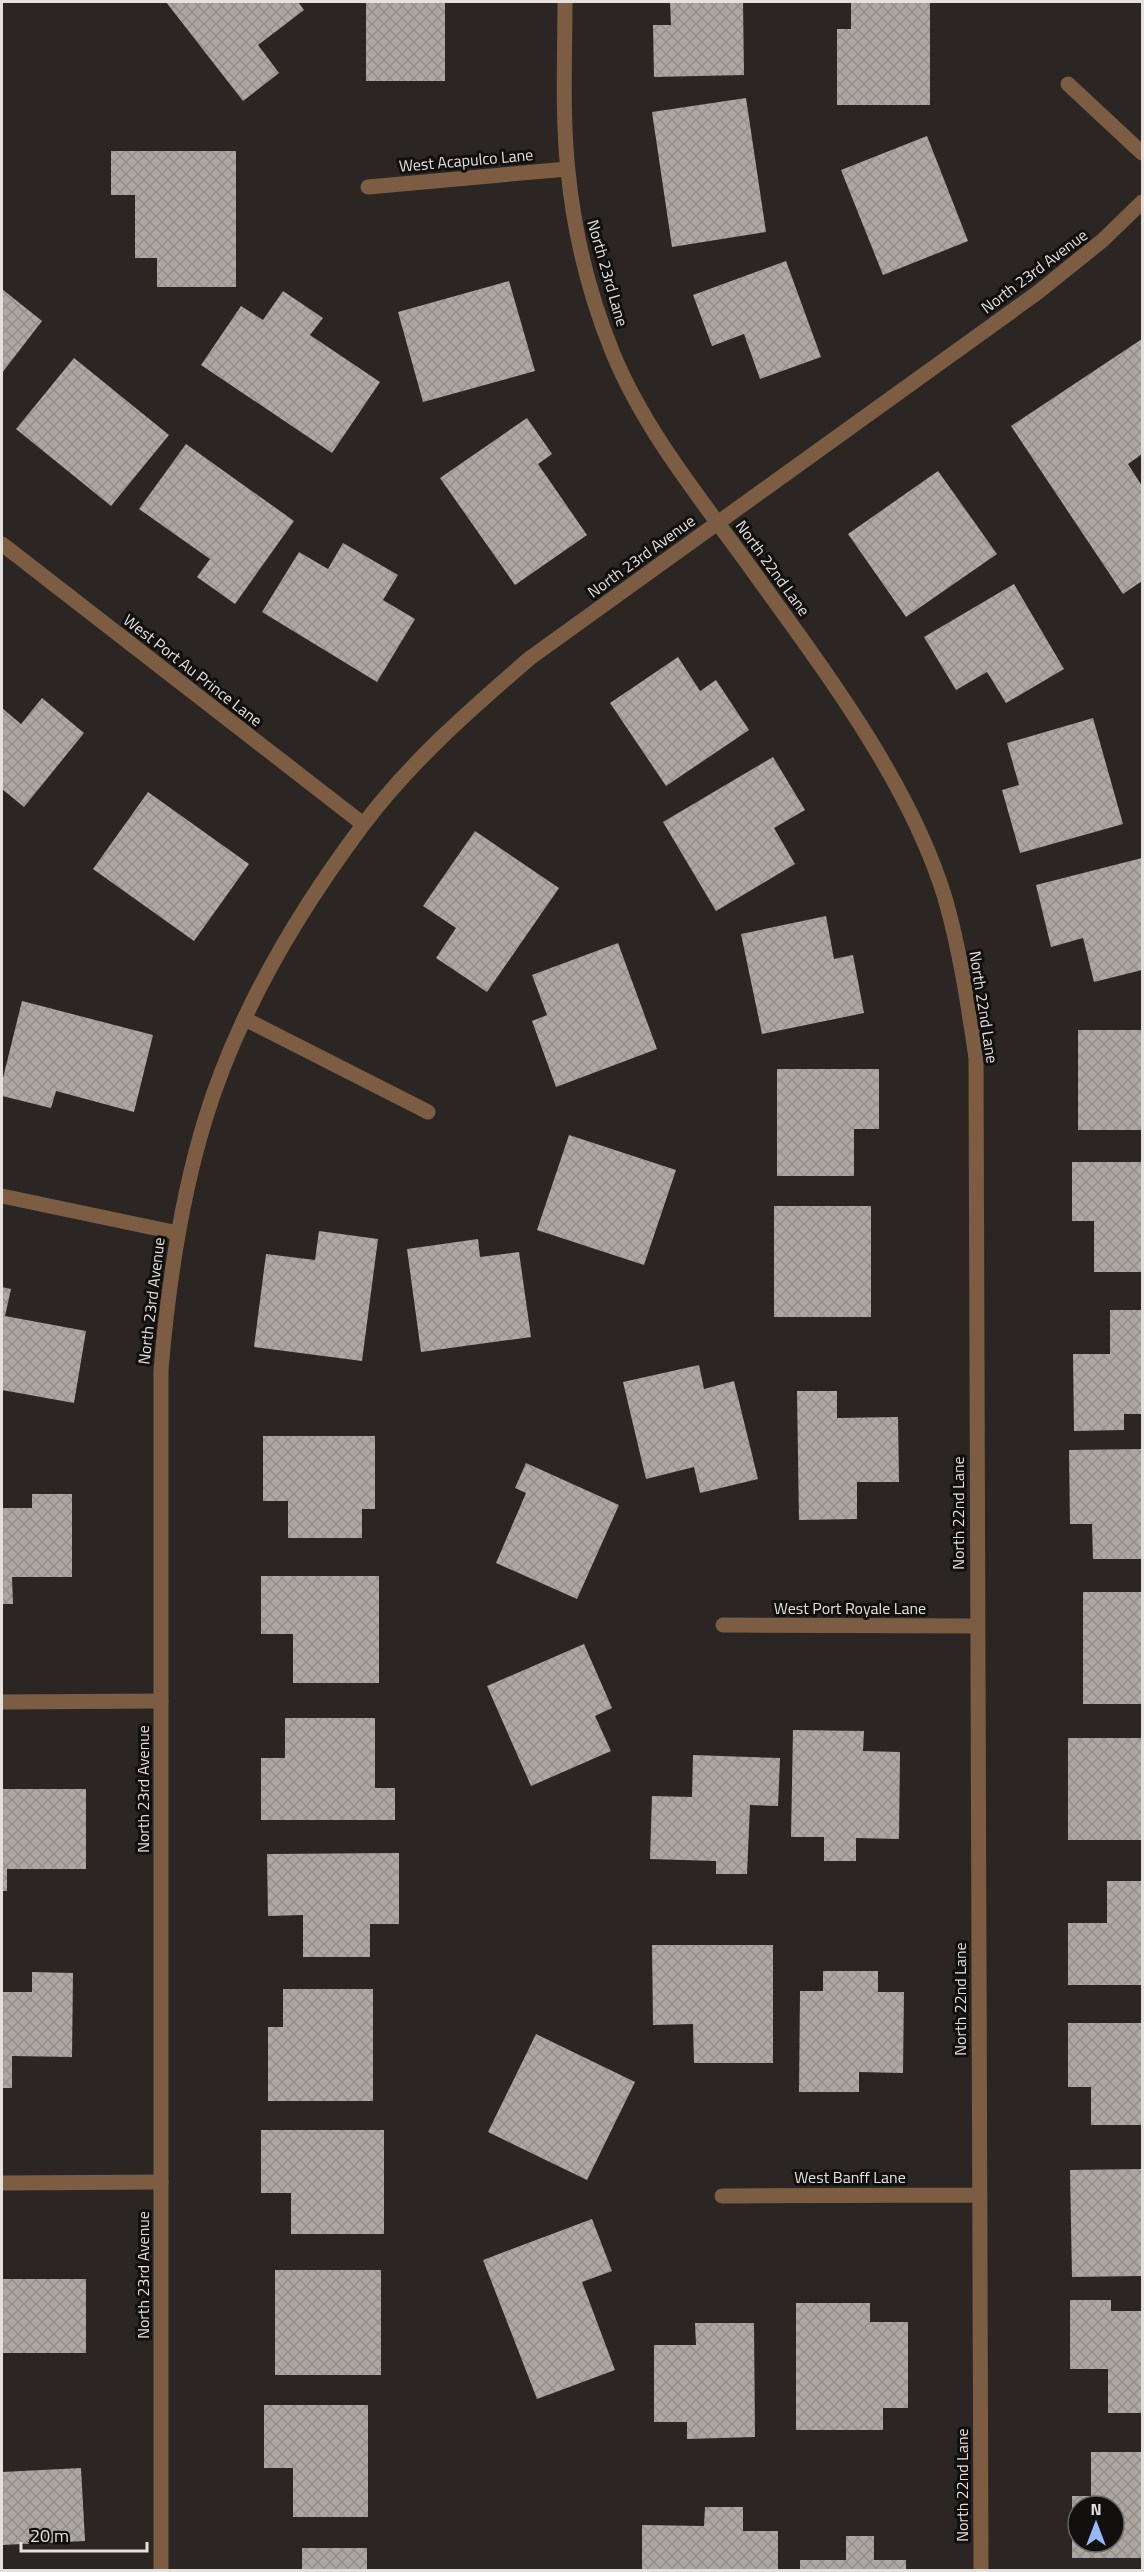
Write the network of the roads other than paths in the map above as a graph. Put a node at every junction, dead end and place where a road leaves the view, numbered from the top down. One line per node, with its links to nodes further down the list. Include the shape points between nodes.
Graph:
1 (565, 2): 4 (street, North 23rd Lane)
2 (1068, 84): 3 (street)
3 (1143, 153)
4 (567, 169): 5 (street, West Acapulco Lane); 7 (street, North 23rd Lane, via 585,266 613,353 647,419)
5 (368, 187)
6 (1143, 202): 7 (street, North 23rd Avenue, via 1037,293)
7 (718, 524): 9 (street, North 23rd Avenue, via 530,658 458,721); 15 (street, North 22nd Lane, via 830,678 875,749 923,839 944,897 966,983 976,1058)
8 (2, 544): 9 (street, West Port Au Prince Lane)
9 (363, 824): 10 (street, North 23rd Avenue, via 300,918)
10 (245, 1019): 11 (street); 13 (street, North 23rd Avenue, via 205,1119)
11 (428, 1112)
12 (2, 1196): 13 (street)
13 (178, 1233): 16 (street, North 23rd Avenue, via 167,1292 160,1370)
14 (723, 1625): 15 (street, West Port Royale Lane)
15 (976, 1626): 20 (street, North 22nd Lane)
16 (160, 1701): 17 (street); 18 (street, North 23rd Avenue)
17 (2, 1702)
18 (160, 2182): 19 (street); 22 (street, North 23rd Avenue)
19 (2, 2183)
20 (979, 2195): 21 (street, West Banff Lane); 23 (street, North 22nd Lane)
21 (722, 2196)
22 (161, 2571)
23 (981, 2571)

